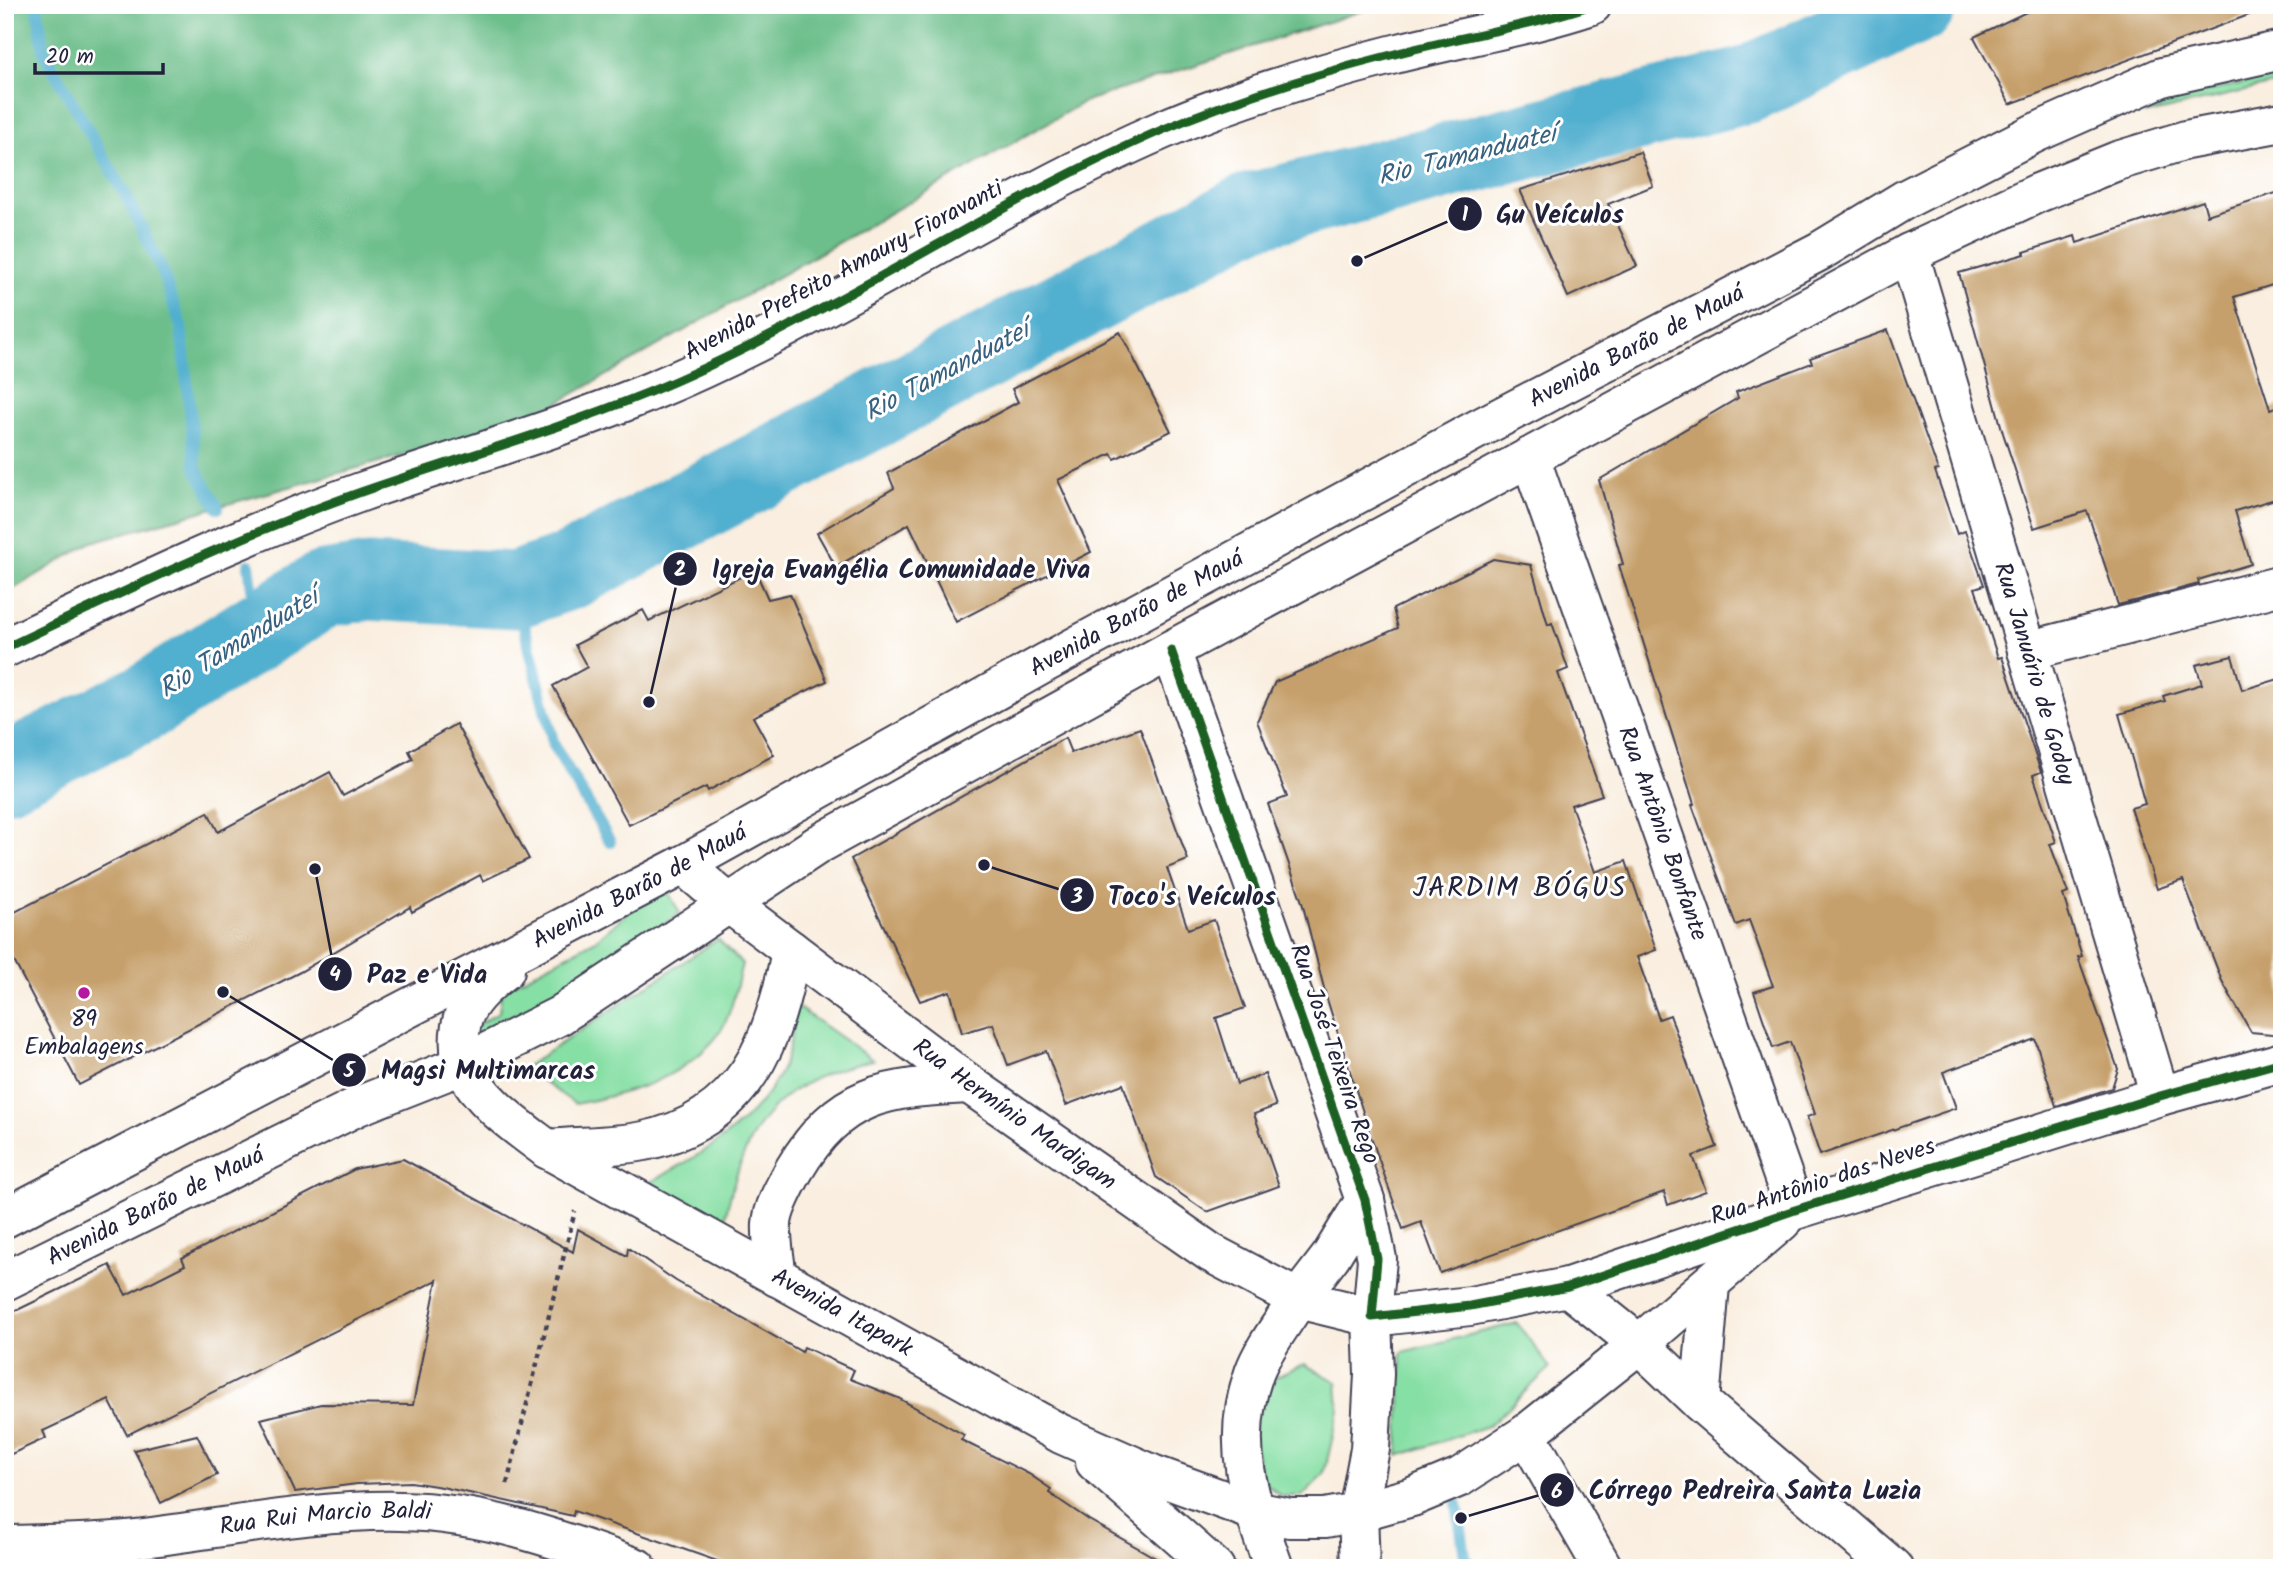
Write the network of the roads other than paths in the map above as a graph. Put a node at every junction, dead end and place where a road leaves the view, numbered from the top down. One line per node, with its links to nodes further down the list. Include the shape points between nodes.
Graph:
1 (1592, 5): 7 (main road, Avenida Prefeito Amaury Fioravanti, via 1541,23 1395,54 1275,87 1163,130 1060,178 737,354 572,421 358,493 251,536)
2 (2282, 50): 10 (main road, Avenida Barão de Mauá, via 2162,77 2023,139 1045,663)
3 (2282, 122): 4 (main road, Avenida Barão de Mauá, via 2186,139 2118,161)
4 (1909, 253): 5 (main road, Avenida Barão de Mauá); 9 (main road, Rua Januário de Godoy)
5 (1530, 457): 8 (main road, Avenida Barão de Mauá); 21 (main road, Rua Antônio Bonfante)
6 (2282, 585): 9 (main road)
7 (5, 648)
8 (1171, 650): 11 (main road, Avenida Barão de Mauá, via 820,844); 20 (main road, Rua José Teixeira Rego)
9 (2027, 651): 18 (main road, Rua Januário de Godoy)
10 (683, 865): 11 (main road, Rua Hermínio Mardigam); 12 (main road, Avenida Barão de Mauá)
11 (727, 902): 13 (main road, Rua Hermínio Mardigam); 14 (main road, Avenida Barão de Mauá, via 559,1017)
12 (572, 921): 14 (main road, via 472,998 457,1040); 22 (main road, Avenida Barão de Mauá)
13 (790, 950): 16 (main road, Rua Hermínio Mardigam); 19 (main road, via 781,1006 765,1048 737,1090 694,1125 644,1141)
14 (462, 1065): 19 (main road, Avenida Itapark, via 493,1108); 24 (main road, Avenida Barão de Mauá, via 358,1106)
15 (2267, 1066): 17 (main road); 18 (main road, Rua Antônio das Neves)
16 (969, 1084): 23 (main road, via 904,1087 852,1104 812,1140 787,1183 772,1223); 27 (main road, Rua Hermínio Mardigam, via 1211,1252)
17 (2282, 1094)
18 (2160, 1096): 21 (main road, Rua Antônio das Neves)
19 (547, 1149): 23 (main road, Avenida Itapark)
20 (1365, 1200): 27 (main road, Rua José Teixeira Rego); 28 (main road, Rua José Teixeira Rego, via 1377,1259)
21 (1794, 1210): 25 (main road, Rua Antônio das Neves); 26 (main road, Rua Antônio das Neves)
22 (5, 1218)
23 (777, 1277): 31 (main road, Avenida Itapark)
24 (5, 1281)
25 (1710, 1285): 29 (main road, Rua Antônio das Neves); 30 (main road)
26 (1568, 1287): 28 (main road, Rua Antônio das Neves, via 1470,1307); 29 (main road)
27 (1298, 1299): 28 (main road, Rua Hermínio Mardigam); 33 (main road, via 1254,1371 1241,1420 1243,1466)
28 (1372, 1318): 34 (main road, via 1370,1449)
29 (1639, 1344): 30 (main road); 32 (main road, Rua Antônio das Neves)
30 (1700, 1402): 42 (main road)
31 (1062, 1434): 33 (main road, Avenida Itapark, via 1152,1474); 38 (main road)
32 (1526, 1434): 34 (main road, Rua Antônio das Neves, via 1460,1477); 41 (main road)
33 (1254, 1511): 34 (main road, Avenida Itapark, via 1290,1518); 39 (main road)
34 (1358, 1512): 40 (main road)
35 (5, 1545): 36 (main road, Rua Rui Marcio Baldi)
36 (125, 1554): 37 (main road, Rua Rui Marcio Baldi, via 313,1516 402,1511 498,1522)
37 (637, 1568)
38 (1215, 1568)
39 (1274, 1568)
40 (1360, 1568)
41 (1603, 1568)
42 (1893, 1568)

